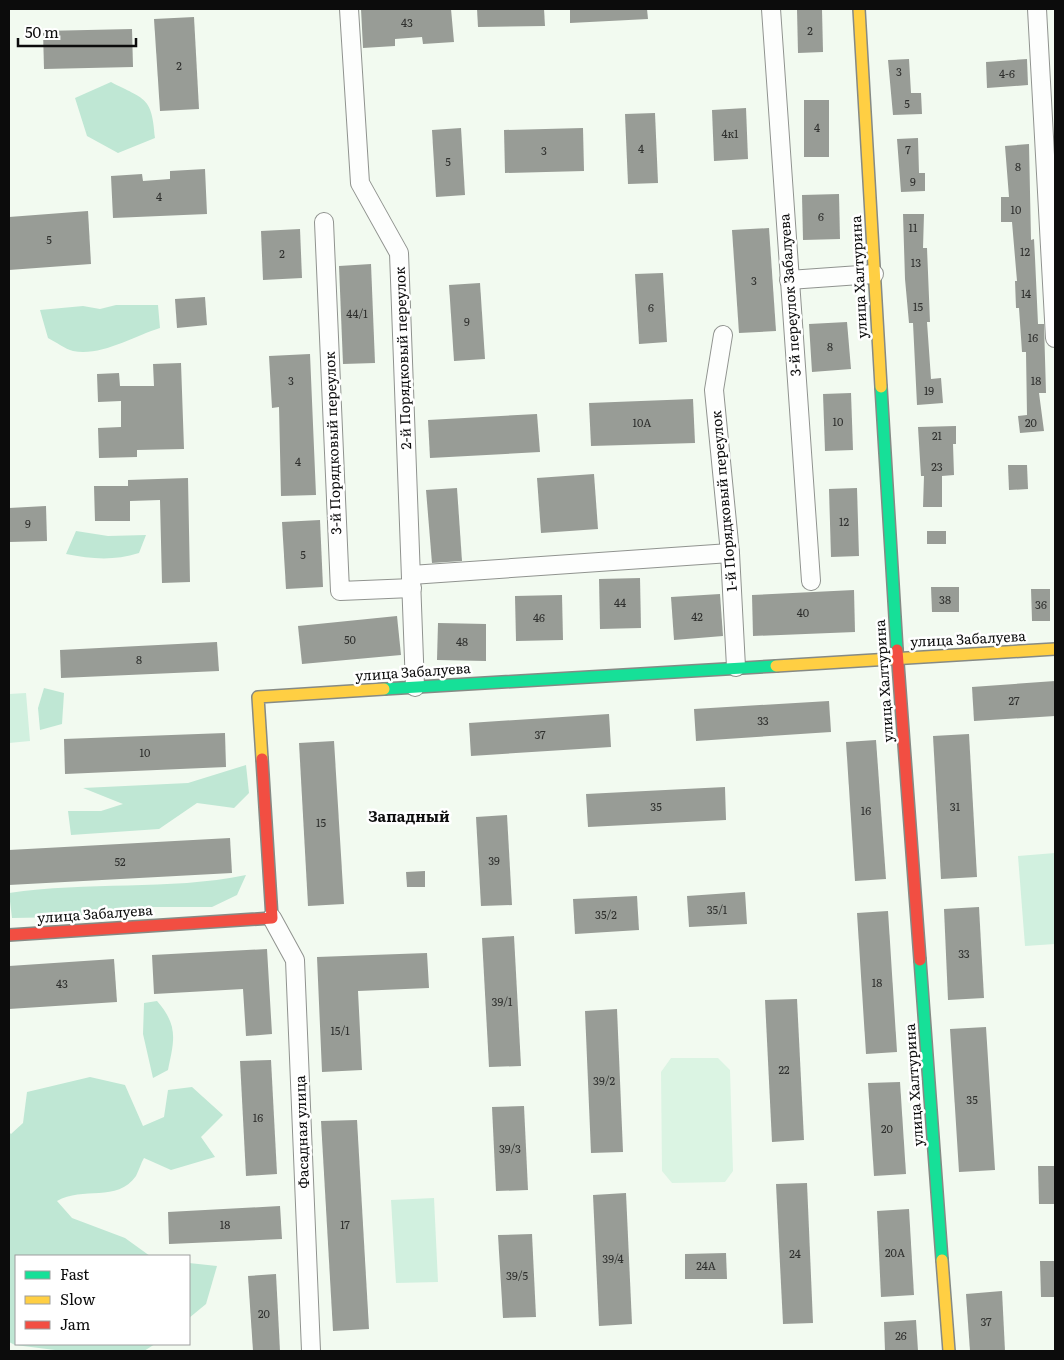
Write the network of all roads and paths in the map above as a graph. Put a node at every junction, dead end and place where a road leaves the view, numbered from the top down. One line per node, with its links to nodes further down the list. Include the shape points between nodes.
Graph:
1 (349, 9): 12 (street, 2-й Порядковый переулок, via 360,183 399,254)
2 (771, 9): 7 (street, 3-й переулок Забалуева)
3 (858, 9): 6 (street, улица Халтурина)
4 (1037, 9): 9 (street)
5 (324, 222): 12 (street, 3-й Порядковый переулок, via 340,591)
6 (874, 274): 7 (street); 14 (street, улица Халтурина)
7 (789, 280): 11 (street, 3-й переулок Забалуева)
8 (723, 335): 10 (street, 1-й Порядковый переулок, via 714,390)
9 (1055, 338)
10 (730, 553): 12 (street); 15 (street, 1-й Порядковый переулок)
11 (811, 581)
12 (411, 582): 16 (street, 2-й Порядковый переулок)
13 (1055, 649): 14 (street, улица Забалуева)
14 (897, 658): 15 (street, улица Забалуева); 20 (street, улица Халтурина)
15 (736, 667): 16 (street, улица Забалуева)
16 (416, 687): 17 (street, улица Забалуева, via 258,697)
17 (272, 918): 18 (street, улица Забалуева); 19 (street, Фасадная улица, via 295,960)
18 (9, 935)
19 (311, 1351)
20 (949, 1351)

